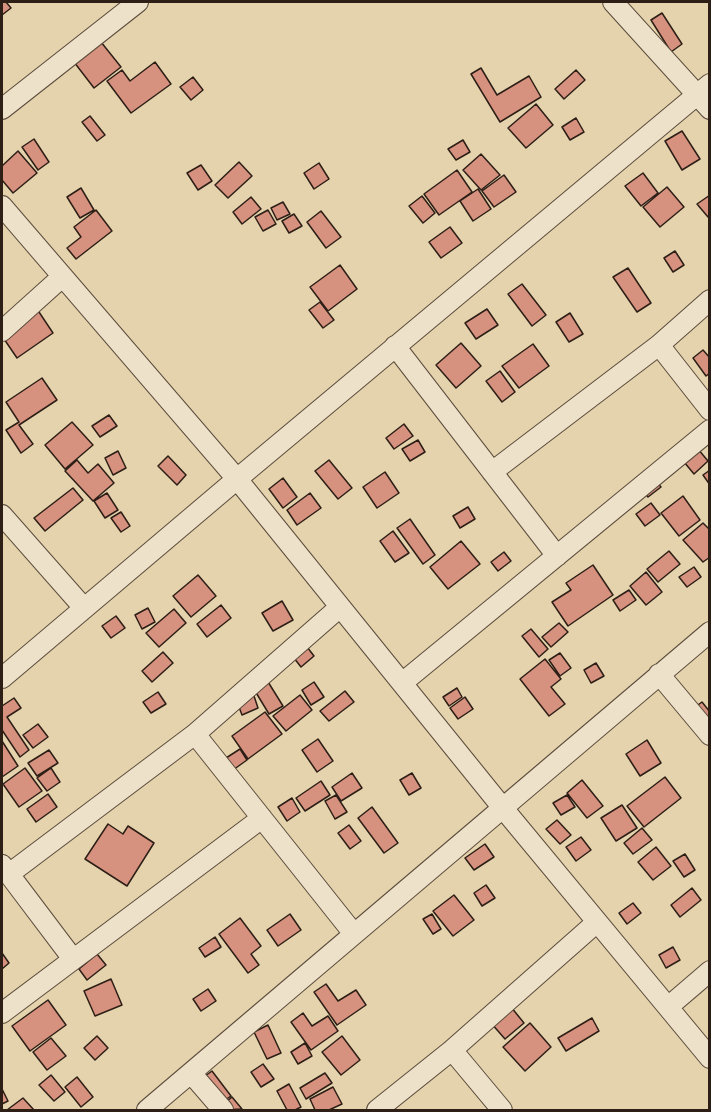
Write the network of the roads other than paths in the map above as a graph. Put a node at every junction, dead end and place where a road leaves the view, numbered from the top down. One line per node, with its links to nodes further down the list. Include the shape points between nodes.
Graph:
1 (138, 2): 4 (street)
2 (614, 2): 3 (street)
3 (705, 96): 10 (street)
4 (2, 109)
5 (2, 206): 6 (street)
6 (62, 277): 8 (street); 14 (street)
7 (710, 300): 9 (street)
8 (2, 331)
9 (658, 345): 11 (street); 13 (street)
10 (395, 346): 13 (street); 14 (street)
11 (710, 410)
12 (710, 430): 16 (street)
13 (492, 472): 16 (street)
14 (237, 479): 17 (street); 18 (street)
15 (2, 515): 18 (street)
16 (557, 556): 22 (street)
17 (340, 607): 22 (street); 23 (street)
18 (84, 608): 21 (street)
19 (710, 632): 20 (street)
20 (659, 674): 24 (street); 25 (street)
21 (2, 678)
22 (402, 683): 25 (street)
23 (195, 734): 26 (street); 27 (street)
24 (710, 735)
25 (502, 807): 28 (street); 29 (street)
26 (262, 818): 29 (street); 30 (street)
27 (5, 870): 30 (street)
28 (597, 922): 32 (street); 34 (street)
29 (354, 934): 36 (street)
30 (73, 959): 33 (street)
31 (710, 970): 32 (street)
32 (668, 1006): 35 (street)
33 (2, 1013)
34 (452, 1050): 39 (street); 40 (street)
35 (710, 1058)
36 (191, 1073): 37 (street); 38 (street)
37 (147, 1110)
38 (224, 1110)
39 (377, 1110)
40 (502, 1110)

